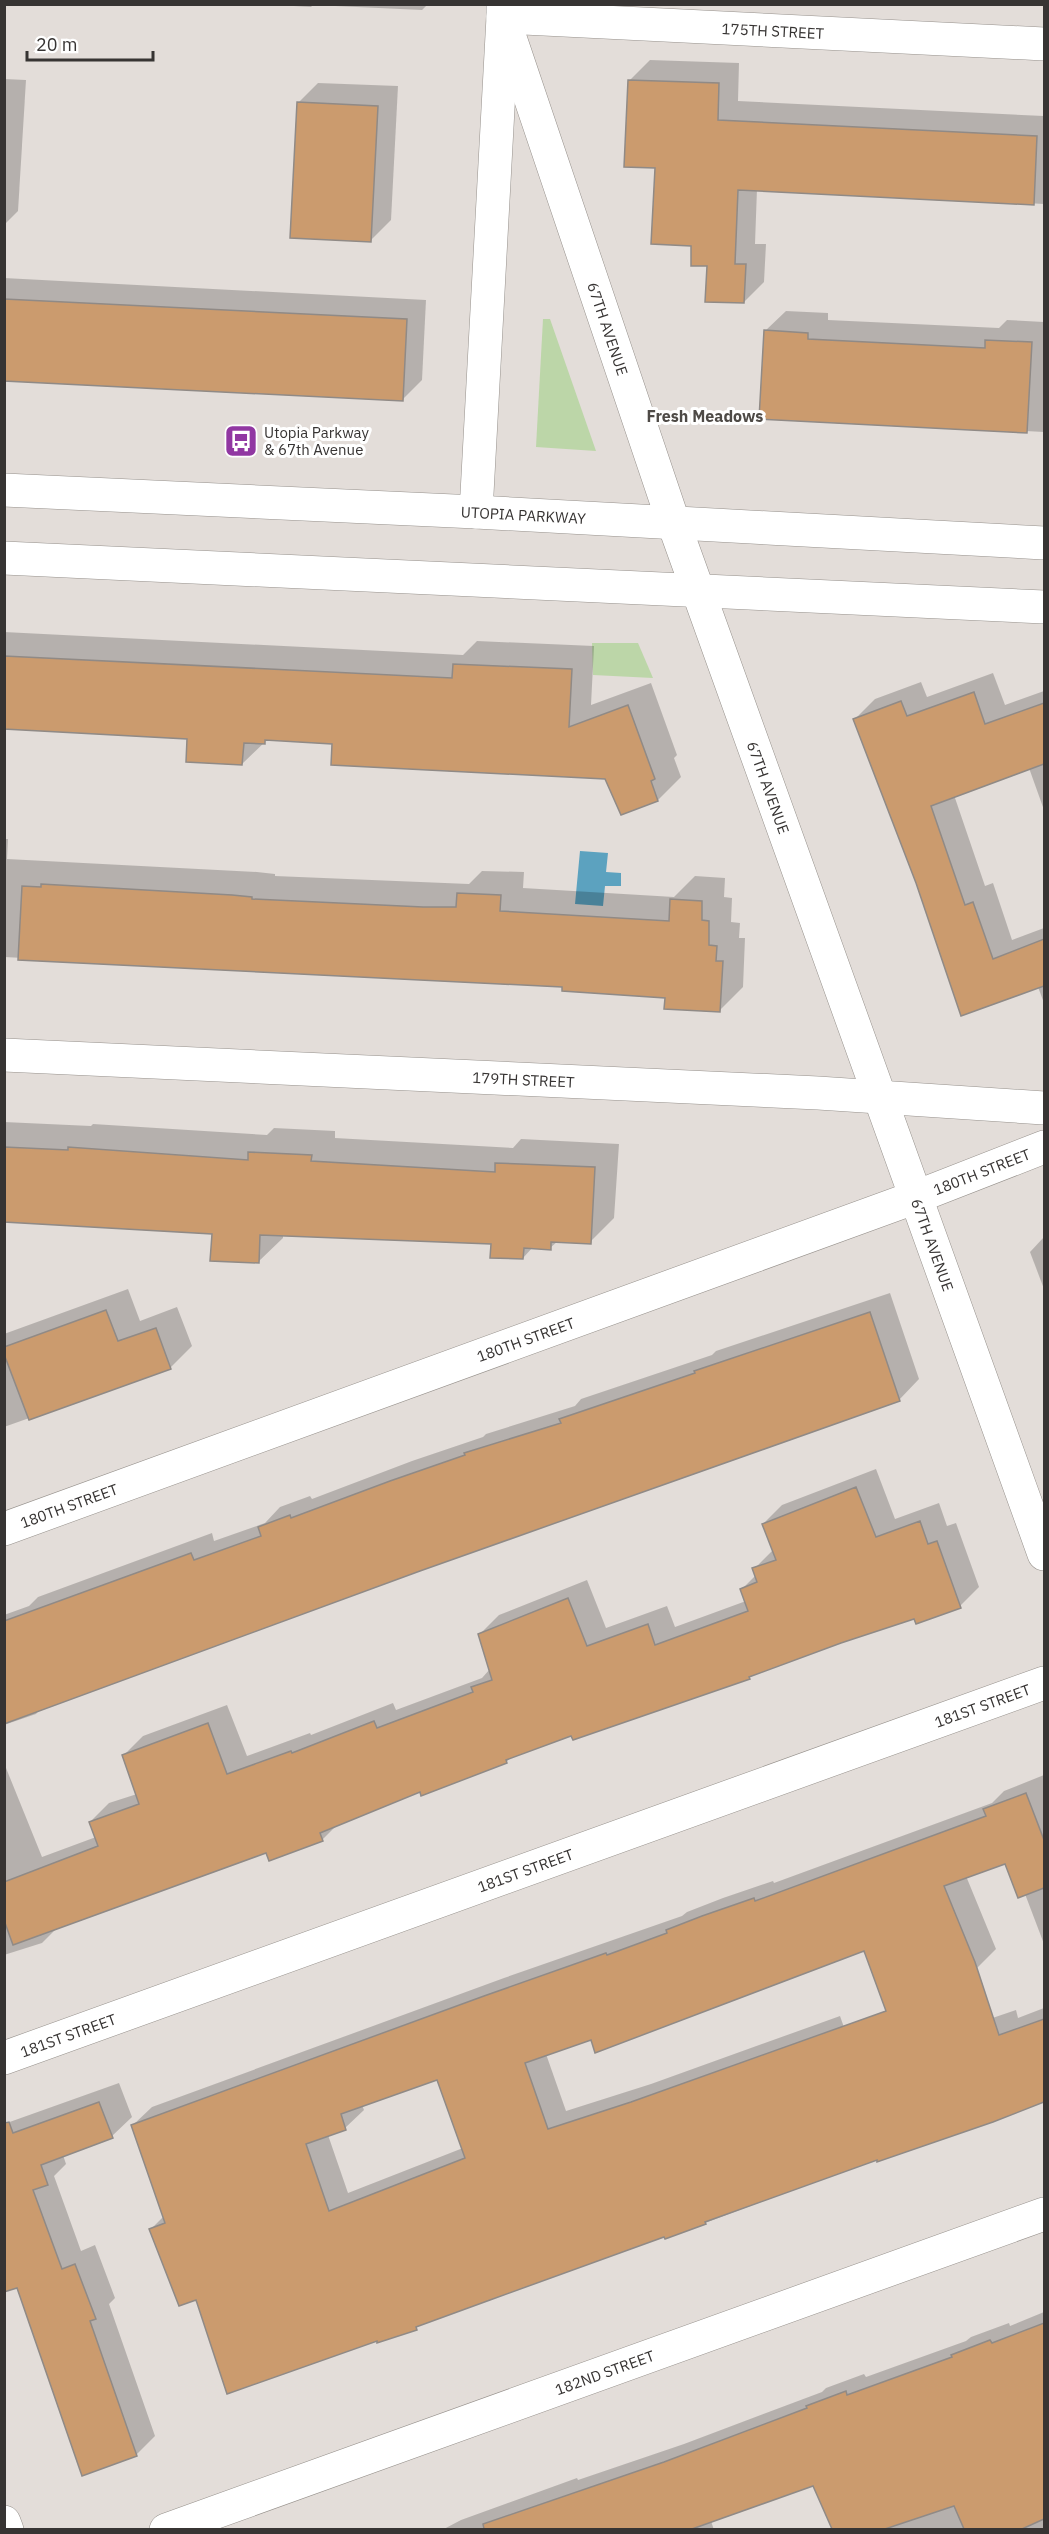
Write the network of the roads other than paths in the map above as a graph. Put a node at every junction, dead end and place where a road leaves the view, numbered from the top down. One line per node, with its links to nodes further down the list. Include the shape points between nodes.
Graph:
1 (503, 11): 2 (street, 175TH STREET); 4 (street); 5 (street, 67TH AVENUE)
2 (1044, 44)
3 (4, 490): 4 (street, UTOPIA PARKWAY)
4 (476, 512): 5 (street, UTOPIA PARKWAY)
5 (675, 524): 6 (street, UTOPIA PARKWAY); 8 (street, 67TH AVENUE)
6 (1044, 543)
7 (4, 558): 8 (street)
8 (698, 589): 9 (street); 11 (street, 67TH AVENUE)
9 (1044, 607)
10 (4, 1055): 11 (street, 179TH STREET)
11 (879, 1096): 12 (street, 179TH STREET); 14 (street, 67TH AVENUE)
12 (1044, 1108)
13 (1044, 1147): 14 (street, 180TH STREET)
14 (916, 1197): 15 (street, 180TH STREET); 16 (street, 67TH AVENUE)
15 (4, 1529)
16 (1044, 1554)
17 (1044, 1683): 18 (street, 181ST STREET)
18 (4, 2058)
19 (1044, 2214): 22 (street, 182ND STREET)
20 (4, 2522): 21 (street)
21 (7, 2529)
22 (166, 2529)

